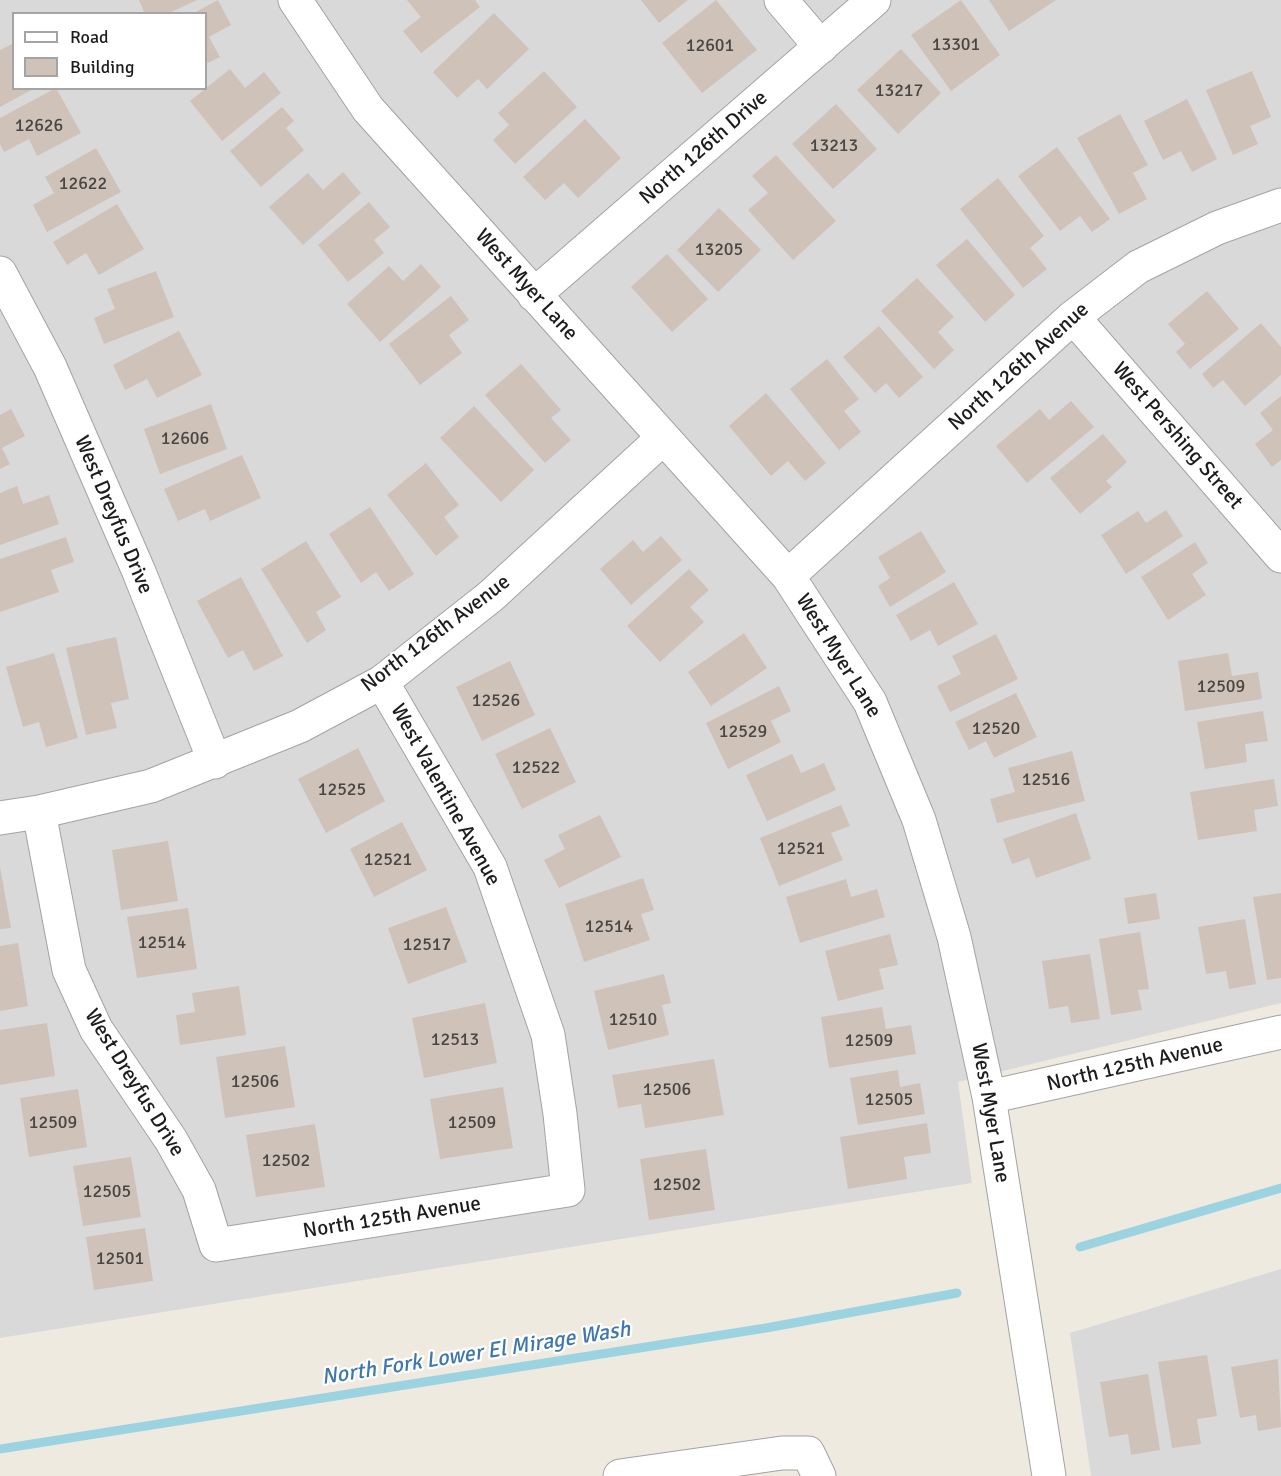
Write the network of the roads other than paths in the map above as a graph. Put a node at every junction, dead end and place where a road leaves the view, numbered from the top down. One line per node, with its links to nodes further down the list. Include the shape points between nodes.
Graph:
1 (296, 0): 7 (street, West Myer Lane, via 368,109)
2 (781, 0): 4 (street)
3 (874, 0): 4 (street, North 126th Drive)
4 (821, 47): 7 (street, North 126th Drive)
5 (1281, 205): 8 (street, North 126th Avenue, via 1217,228 1138,267)
6 (0, 273): 13 (street, West Dreyfus Drive, via 50,367 139,572)
7 (534, 295): 9 (street, West Myer Lane)
8 (1073, 317): 10 (street, West Pershing Street); 11 (street, North 126th Avenue)
9 (663, 438): 11 (street, West Myer Lane); 12 (street, North 126th Avenue, via 491,596)
10 (1281, 556)
11 (788, 576): 17 (street, West Myer Lane, via 870,702 919,820 954,937)
12 (382, 682): 13 (street, North 126th Avenue, via 300,726); 18 (street, West Valentine Avenue, via 490,867 548,1035)
13 (215, 762): 14 (street, North 126th Avenue, via 151,786)
14 (39, 812): 15 (street, North 126th Avenue); 19 (street, West Dreyfus Drive, via 69,970 96,1029 171,1140 198,1190)
15 (0, 818)
16 (1281, 1032): 17 (street, North 125th Avenue)
17 (989, 1097): 22 (street, West Myer Lane)
18 (568, 1190): 19 (street, North 125th Avenue)
19 (216, 1245)
20 (813, 1464): 21 (street, via 782,1453)
21 (620, 1476)
22 (1049, 1476)

